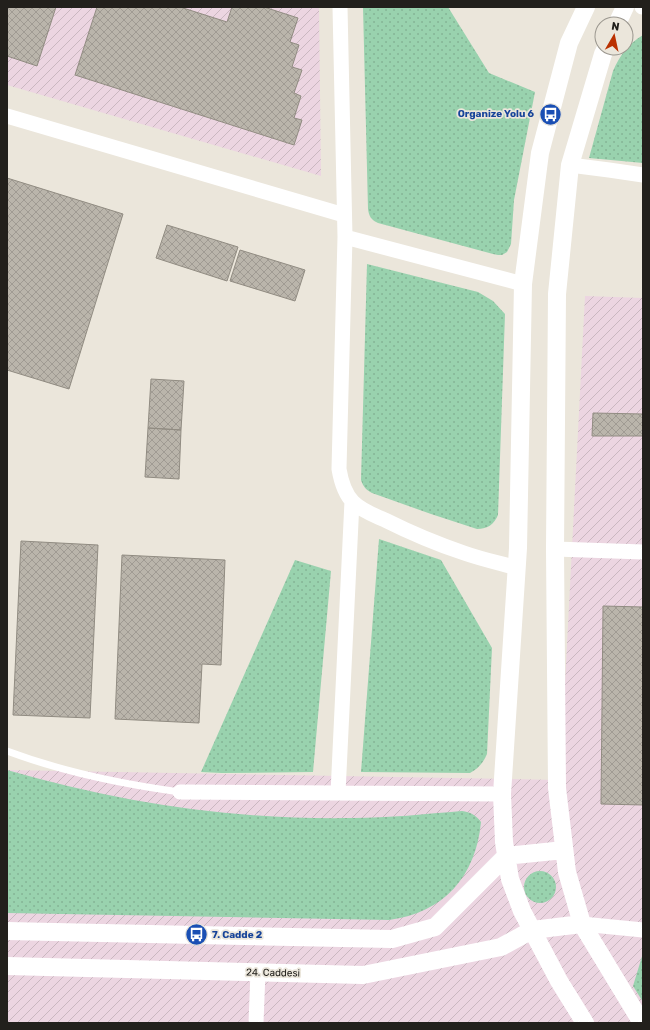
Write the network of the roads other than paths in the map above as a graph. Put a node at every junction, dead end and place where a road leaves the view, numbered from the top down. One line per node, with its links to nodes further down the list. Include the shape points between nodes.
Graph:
1 (340, 7): 7 (street)
2 (586, 7): 9 (street, via 569,43 540,153)
3 (602, 56): 5 (street)
4 (7, 116): 7 (street)
5 (570, 165): 6 (street); 11 (street, via 557,294)
6 (643, 175)
7 (344, 215): 8 (street)
8 (345, 237): 9 (street); 10 (street, via 339,469 342,486)
9 (523, 284): 13 (street)
10 (352, 501): 13 (street, via 366,512 441,545); 16 (street)
11 (555, 549): 12 (street); 18 (street, via 557,788)
12 (643, 552)
13 (517, 568): 17 (street)
14 (7, 751): 15 (lane, via 49,766 92,777)
15 (180, 792): 16 (street)
16 (338, 793): 17 (street)
17 (502, 794): 19 (street)
18 (564, 850): 19 (street); 20 (street, via 567,872)
19 (506, 856): 21 (street, via 510,879); 23 (street, via 435,927 392,939)
20 (582, 924): 21 (street); 22 (street); 28 (street)
21 (532, 930): 25 (street, 24. Caddesi, via 501,947 363,975); 27 (street)
22 (643, 930)
23 (7, 931)
24 (7, 966): 25 (street, 24. Caddesi)
25 (258, 972): 26 (street)
26 (256, 1023)
27 (585, 1023)
28 (642, 1023)

